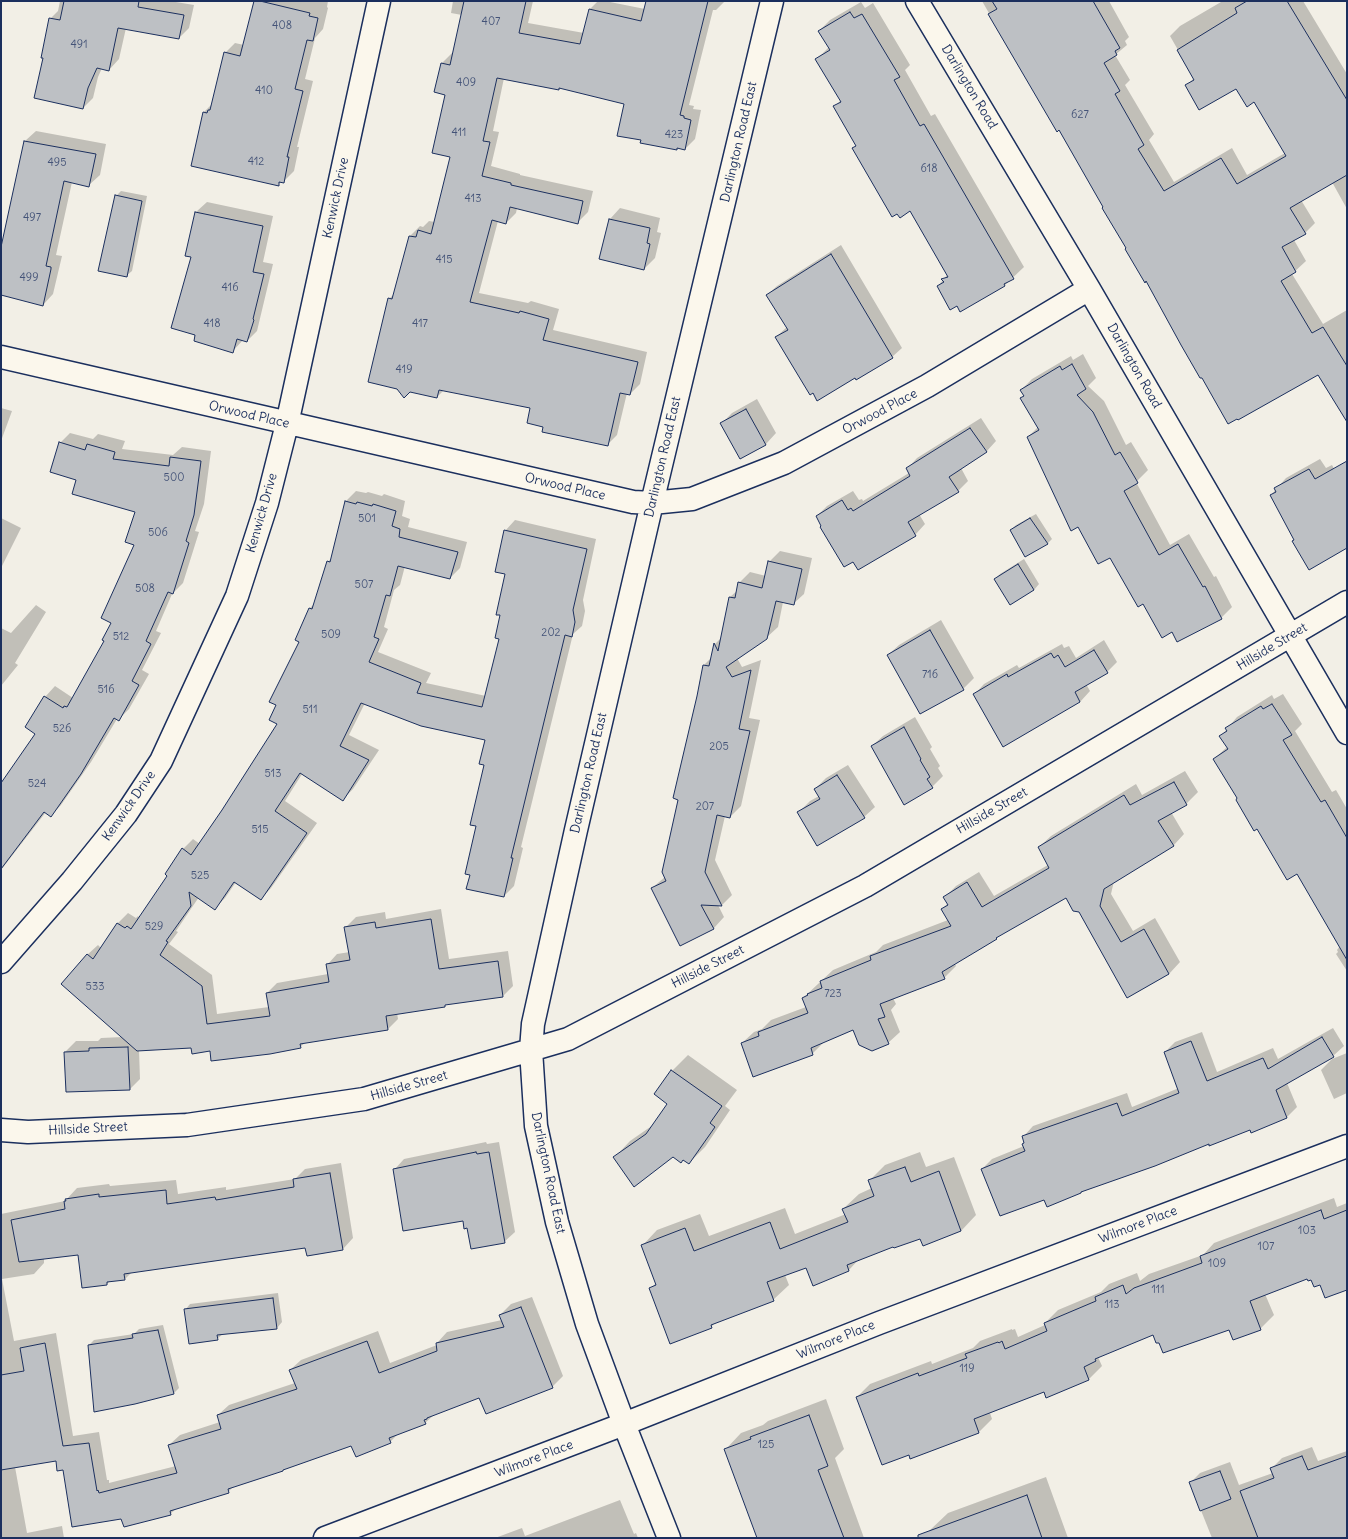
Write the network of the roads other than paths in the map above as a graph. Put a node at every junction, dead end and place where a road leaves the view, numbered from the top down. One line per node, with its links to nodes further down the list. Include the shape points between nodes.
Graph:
1 (379, 1): 6 (street, Kenwick Drive)
2 (772, 1): 7 (street, Darlington Road East)
3 (917, 1): 4 (street, Darlington Road)
4 (1089, 289): 7 (street, Orwood Place, via 927,386 784,463 692,499); 9 (street, Darlington Road)
5 (1, 357): 6 (street, Orwood Place)
6 (287, 424): 7 (street, Orwood Place, via 633,502); 11 (street, Kenwick Drive, via 267,502 237,596 160,761 121,820)
7 (652, 503): 12 (street, Darlington Road East, via 544,970 533,1024)
8 (1347, 602): 9 (street, Hillside Street)
9 (1290, 636): 10 (street, Darlington Road); 12 (street, Hillside Street, via 865,886 568,1039)
10 (1347, 733)
11 (1, 962)
12 (531, 1050): 13 (street, Hillside Street, via 364,1100 187,1124 28,1132); 15 (street, Darlington Road East, via 536,1126 557,1222 587,1324)
13 (1, 1130)
14 (1347, 1146): 15 (street, Wilmore Place, via 879,1323)
15 (624, 1424): 16 (street, Wilmore Place); 17 (street, Darlington Road East)
16 (325, 1538)
17 (669, 1538)

